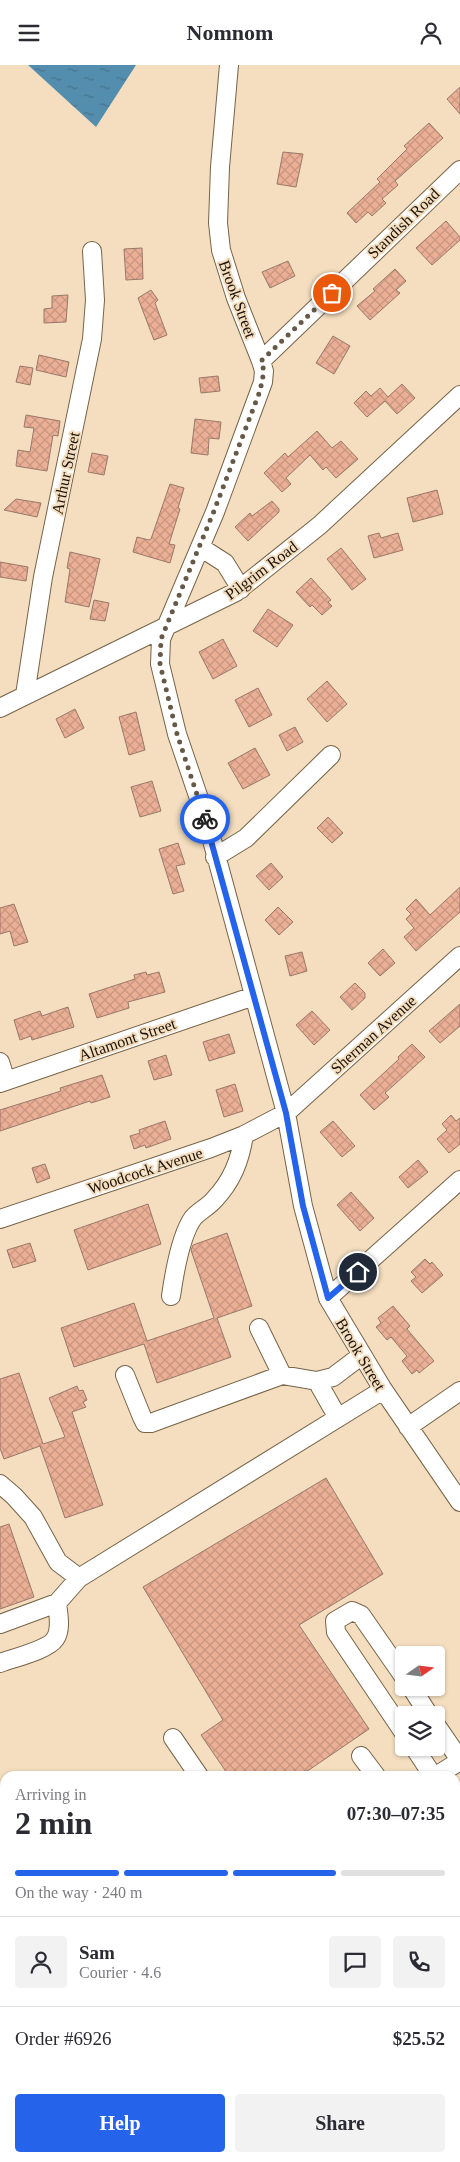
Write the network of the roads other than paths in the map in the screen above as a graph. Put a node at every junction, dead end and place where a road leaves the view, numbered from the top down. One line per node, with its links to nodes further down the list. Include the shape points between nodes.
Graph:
1 (229, 65): 4 (street, Brook Street, via 218,223 228,274)
2 (460, 170): 4 (street, Standish Road)
3 (92, 251): 9 (street, Arthur Street, via 95,299 92,339 43,577)
4 (261, 361): 6 (street, Brook Street, via 263,382)
5 (460, 395): 7 (street, Pilgrim Road, via 320,525)
6 (200, 547): 7 (street, via 225,563); 8 (street, Brook Street)
7 (241, 589): 8 (street, Pilgrim Road)
8 (166, 628): 9 (street, Pilgrim Road); 12 (street, Brook Street, via 161,639 160,664 177,734)
9 (25, 695): 10 (street, Pilgrim Road)
10 (0, 708)
11 (331, 755): 12 (street, via 246,838)
12 (215, 857): 14 (street, Brook Street)
13 (460, 956): 17 (street, Sherman Avenue)
14 (254, 996): 16 (street, Altamont Street); 17 (street, Brook Street)
15 (0, 1062): 16 (street)
16 (3, 1082)
17 (286, 1113): 18 (street, Woodcock Avenue); 22 (street, Brook Street, via 303,1206)
18 (244, 1135): 20 (street, Woodcock Avenue); 21 (street, via 240,1158 232,1175 214,1201 193,1219 187,1232 174,1269)
19 (460, 1180): 22 (street)
20 (0, 1219)
21 (170, 1296)
22 (328, 1298): 24 (street, Brook Street)
23 (259, 1328): 26 (street)
24 (362, 1355): 27 (street, via 332,1377); 28 (street, Brook Street)
25 (125, 1375): 26 (street, via 145,1423)
26 (282, 1375): 27 (street)
27 (317, 1381): 30 (street)
28 (383, 1390): 30 (street); 31 (street, Brook Street)
29 (460, 1391): 31 (street)
30 (338, 1418): 34 (street)
31 (408, 1427): 33 (street, Brook Street)
32 (0, 1484): 34 (street, via 33,1517 58,1562)
33 (460, 1502)
34 (79, 1578): 35 (street)
35 (56, 1603): 36 (street); 37 (street, via 59,1624 56,1638 47,1646)
36 (0, 1624)
37 (0, 1663)
38 (395, 1664): 39 (street, via 361,1615 352,1611 335,1621 336,1632)
39 (395, 1720)
40 (173, 1738): 45 (street)
41 (445, 1738): 44 (street)
42 (361, 1755): 46 (street)
43 (421, 1756): 47 (street)
44 (460, 1760): 48 (street)
45 (196, 1771)
46 (372, 1771)
47 (431, 1771)
48 (443, 1771)

